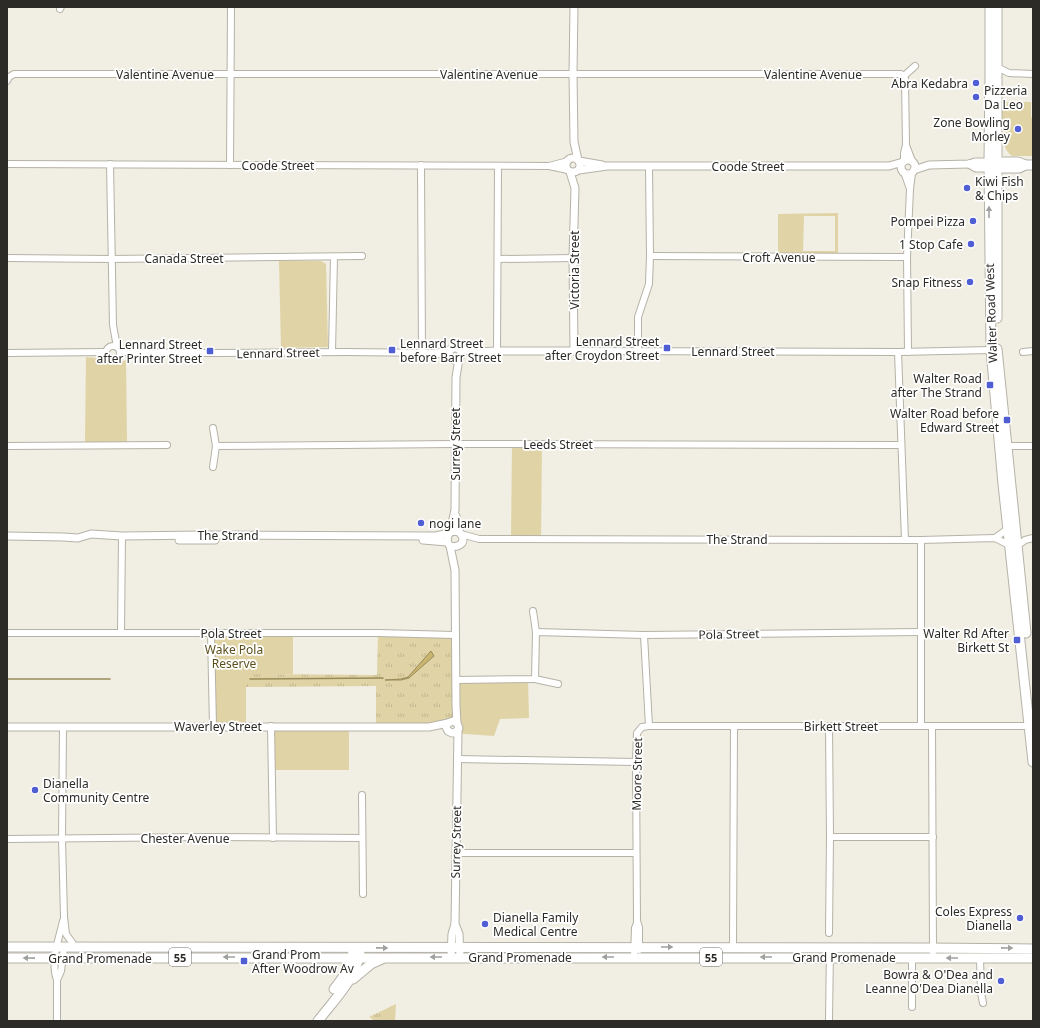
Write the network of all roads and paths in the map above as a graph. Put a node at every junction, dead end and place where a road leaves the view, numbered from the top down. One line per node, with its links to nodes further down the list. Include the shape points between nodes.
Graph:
1 (231, 7): 8 (street)
2 (574, 7): 9 (street)
3 (990, 7): 25 (main road, Walter Road West)
4 (997, 7): 6 (main road, Walter Road West)
5 (915, 66): 11 (street)
6 (997, 67): 7 (street); 12 (main road, Walter Road West)
7 (1009, 73): 10 (street); 12 (street)
8 (231, 74): 9 (street, Valentine Avenue); 13 (street, Valentine Avenue, via 14,74); 22 (street)
9 (573, 74): 11 (street, Valentine Avenue); 16 (street)
10 (1033, 74)
11 (904, 76): 14 (street)
12 (998, 79): 15 (main road, Walter Road West)
13 (7, 81)
14 (906, 145): 17 (street); 18 (street)
15 (996, 146): 19 (main road); 25 (main road, Walter Road West)
16 (574, 160): 28 (street, Coode Street); 29 (street, Coode Street); 32 (street, via 580,166); 32 (street, via 566,165)
17 (904, 161): 18 (street, Coode Street); 31 (street, Coode Street); 33 (street, via 902,166)
18 (913, 161): 24 (street); 33 (street, via 916,166)
19 (1013, 162): 25 (main road); 26 (main road)
20 (7, 164): 21 (street, Coode Street)
21 (110, 164): 22 (street, Coode Street); 40 (street)
22 (230, 165): 23 (street, Coode Street)
23 (420, 165): 27 (street, Coode Street); 51 (street)
24 (930, 165): 25 (street, via 975,162); 33 (street)
25 (992, 165): 26 (main road, via 1018,168); 46 (main road, Walter Road West, one-way to 25); 67 (main road, Walter Road West)
26 (1029, 165)
27 (498, 166): 28 (street, Coode Street); 41 (street)
28 (549, 166): 32 (street, Coode Street)
29 (607, 166): 30 (street, Coode Street); 32 (street, Coode Street)
30 (649, 166): 31 (street, Coode Street); 35 (street)
31 (889, 166): 33 (street, Coode Street)
32 (574, 171): 39 (street, Victoria Street, via 577,183)
33 (908, 171): 37 (street, via 910,189)
34 (362, 256): 36 (street, Canada Street)
35 (650, 256): 37 (street, Croft Avenue); 49 (street, via 649,284 638,317)
36 (334, 257): 40 (street, Canada Street); 50 (street)
37 (907, 257): 53 (street)
38 (7, 258): 40 (street, Canada Street)
39 (573, 258): 41 (street); 48 (street, Victoria Street)
40 (111, 259): 42 (street)
41 (499, 259): 47 (street)
42 (113, 325): 44 (street); 45 (street)
43 (451, 349): 57 (street, Lennard Street); 58 (street, Lennard Street, via 456,348); 59 (street)
44 (108, 350): 45 (street, via 113,346); 45 (street, via 109,358 113,360 117,358); 56 (street)
45 (118, 350): 50 (street, Lennard Street, via 221,353)
46 (991, 350): 53 (street, Lennard Street); 67 (main road, Walter Road West)
47 (497, 351): 48 (street, Lennard Street); 58 (street, Lennard Street)
48 (574, 351): 49 (street, Lennard Street)
49 (638, 351): 52 (street, Lennard Street)
50 (332, 352): 51 (street, Lennard Street)
51 (422, 352): 57 (street, Lennard Street)
52 (898, 352): 53 (street, Lennard Street); 64 (street)
53 (908, 352)
54 (1023, 352): 55 (street)
55 (1033, 352)
56 (7, 353)
57 (436, 353): 59 (street, Lennard Street)
58 (460, 355): 59 (street, Lennard Street, via 455,360); 60 (street, Surrey Street)
59 (450, 358): 60 (street, Surrey Street)
60 (456, 377): 62 (street, Surrey Street)
61 (213, 428): 66 (street)
62 (455, 444): 64 (street, Leeds Street); 66 (street, Leeds Street); 70 (street, Surrey Street)
63 (167, 445): 65 (street)
64 (900, 445): 80 (street)
65 (7, 446)
66 (216, 446): 69 (street)
67 (1003, 446): 68 (street); 71 (main road, Walter Road West)
68 (1033, 446)
69 (213, 467)
70 (455, 510): 72 (street, Surrey Street); 73 (street, Surrey Street)
71 (1012, 531): 75 (street); 76 (street); 84 (main road, Walter Road West)
72 (450, 533): 73 (street); 77 (street, The Strand, via 436,536 190,535); 82 (street, via 447,537)
73 (460, 533): 78 (street, The Strand); 83 (street, via 463,539)
74 (7, 536): 77 (street, The Strand, via 78,538 91,534)
75 (995, 538): 81 (street, The Strand); 84 (street, The Strand)
76 (1033, 538): 84 (street)
77 (122, 539): 79 (street, The Strand, via 93,539 79,542); 82 (street, The Strand, via 405,540); 87 (street)
78 (479, 539): 80 (street, The Strand); 83 (street, The Strand)
79 (7, 540)
80 (905, 540): 81 (street, The Strand)
81 (921, 540): 89 (street)
82 (449, 544): 83 (street, via 454,547); 85 (street, Surrey Street)
83 (460, 545): 85 (street, Surrey Street)
84 (1014, 546): 91 (main road, Walter Road West)
85 (455, 570): 93 (street, Surrey Street)
86 (533, 612): 88 (street)
87 (120, 632): 90 (street, Pola Street); 92 (street, Pola Street)
88 (536, 632): 94 (street, Pola Street); 95 (street)
89 (921, 632): 94 (street, Pola Street); 107 (street)
90 (7, 633)
91 (1026, 633): 98 (main road, Walter Road West); 109 (main road, Walter Road West)
92 (211, 634): 93 (street, Pola Street); 102 (street)
93 (455, 635): 96 (street, Surrey Street)
94 (644, 635): 104 (street, Moore Street)
95 (534, 679): 96 (street); 97 (street)
96 (456, 680): 99 (street, Surrey Street)
97 (558, 684)
98 (1033, 702)
99 (453, 724): 110 (street, Waverley Street); 111 (street, via 455,733); 112 (street, Surrey Street)
100 (7, 726): 101 (street, Waverley Street)
101 (63, 726): 102 (street, Waverley Street); 121 (street)
102 (212, 726): 103 (street, Waverley Street)
103 (272, 726): 110 (street, Waverley Street); 118 (street)
104 (649, 726): 105 (street, Birkett Street); 113 (street, Moore Street, via 642,727 637,733)
105 (734, 726): 106 (street, Birkett Street); 129 (street)
106 (829, 726): 107 (street, Birkett Street); 116 (street)
107 (921, 726): 108 (street, Birkett Street)
108 (932, 726): 109 (street, Birkett Street); 117 (street)
109 (1031, 726): 114 (main road, Walter Road West)
110 (429, 727): 111 (street, Waverley Street)
111 (449, 732): 112 (street, Surrey Street)
112 (457, 759): 113 (street); 122 (street, Surrey Street)
113 (636, 762): 123 (street, Moore Street)
114 (1033, 762)
115 (362, 795): 119 (street)
116 (830, 837): 117 (street); 126 (street)
117 (933, 837): 132 (street)
118 (273, 838): 119 (street, Chester Avenue); 121 (street, Chester Avenue)
119 (362, 838): 124 (street)
120 (7, 839): 121 (street, Chester Avenue)
121 (62, 839): 125 (street)
122 (456, 853): 123 (street); 135 (street, Surrey Street, via 455,924 452,934)
123 (636, 853): 136 (street, Moore Street)
124 (363, 894)
125 (64, 917): 128 (street); 130 (street, via 66,934)
126 (829, 933)
127 (7, 947): 128 (main road, Grand Promenade / 55)
128 (60, 947): 130 (main road, Grand Promenade / 55); 141 (street)
129 (733, 947): 131 (main road, Grand Promenade / 55); 136 (main road, Grand Promenade / 55, one-way to 129)
130 (76, 948): 134 (main road, Grand Promenade / 55)
131 (830, 948): 132 (main road, Grand Promenade / 55); 142 (street)
132 (933, 948): 133 (main road, Grand Promenade / 55, one-way to 133); 143 (street)
133 (1033, 949)
134 (356, 952): 135 (main road, Grand Promenade / 55, one-way to 135); 137 (main road, Grand Promenade / 55); 138 (main road, Grand Promenade / 55); 146 (main road, via 357,966 352,977)
135 (455, 952): 136 (main road, Grand Promenade / 55); 138 (main road, Grand Promenade / 55, one-way to 138)
136 (636, 952): 142 (main road, Grand Promenade / 55, one-way to 136)
137 (335, 957): 141 (main road, Grand Promenade / 55, one-way to 141); 146 (main road, via 344,968)
138 (389, 957): 146 (main road, via 371,964)
139 (912, 957): 142 (main road, Grand Promenade / 55); 143 (main road, Grand Promenade / 55); 148 (street)
140 (7, 958): 141 (main road, Grand Promenade / 55, one-way to 140)
141 (59, 958): 149 (street, via 61,971 58,980)
142 (830, 958): 152 (street)
143 (934, 958): 144 (main road, Grand Promenade / 55, one-way to 143)
144 (980, 958): 145 (main road, Grand Promenade / 55); 147 (street)
145 (1033, 958)
146 (340, 987): 150 (main road); 151 (main road)
147 (983, 1003)
148 (912, 1007)
149 (58, 1021)
150 (311, 1021)
151 (318, 1021)
152 (829, 1021)

